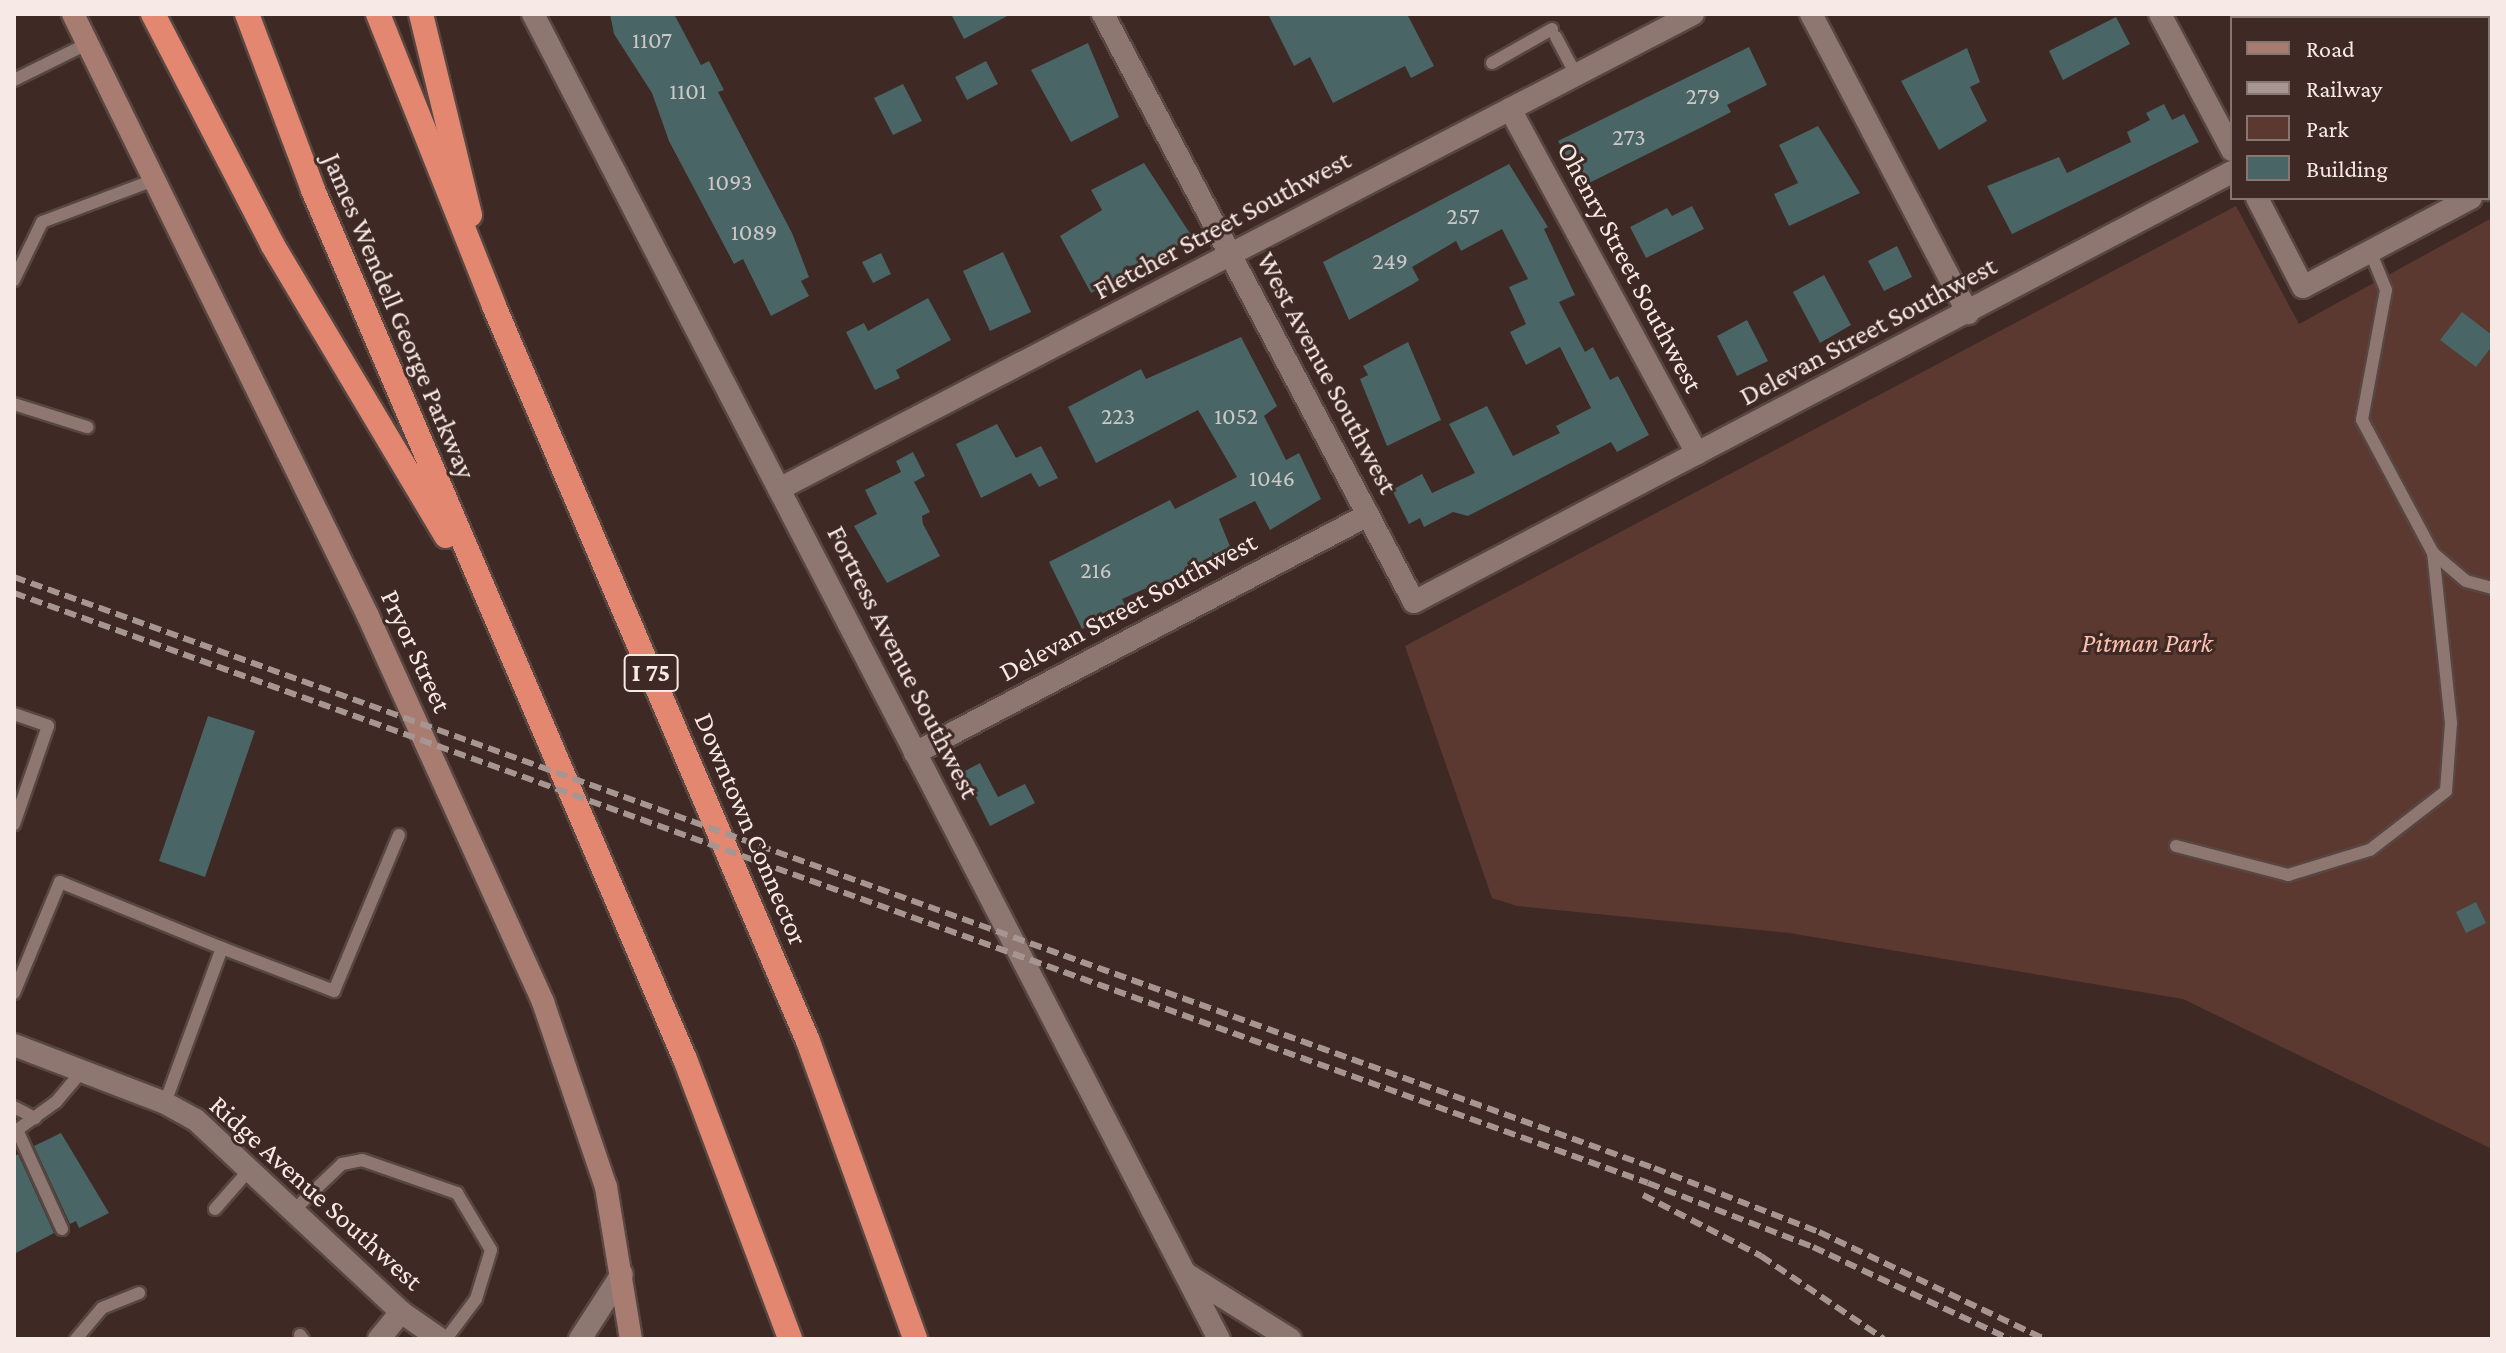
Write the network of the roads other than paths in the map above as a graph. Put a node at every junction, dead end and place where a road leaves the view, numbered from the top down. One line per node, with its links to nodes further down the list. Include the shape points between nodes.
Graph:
1 (73, 14): 11 (main road, Pryor Street)
2 (153, 14): 34 (highway, via 265,231)
3 (247, 14): 34 (highway, James Wendell George Parkway, via 313,190)
4 (378, 14): 24 (highway, I 75)
5 (421, 14): 24 (highway)
6 (533, 14): 29 (street, Fortress Avenue Southwest)
7 (1104, 14): 22 (street, West Avenue Southwest)
8 (1693, 14): 13 (street, Fletcher Street Southwest)
9 (1811, 14): 25 (street)
10 (2160, 14): 16 (street)
11 (87, 44): 14 (lane); 18 (main road, Pryor Street)
12 (1492, 63): 13 (lane, via 1554,33)
13 (1576, 75): 15 (street, Fletcher Street Southwest)
14 (14, 80)
15 (1510, 109): 22 (street, Fletcher Street Southwest); 28 (street, Ohenry Street Southwest)
16 (2230, 146)
17 (2230, 173): 25 (street, Delevan Street Southwest)
18 (154, 180): 23 (lane, via 42,222); 51 (main road, Pryor Street, via 368,616 543,1002 589,1126)
19 (2258, 200): 21 (street, via 2303,287)
20 (2467, 200): 21 (street)
21 (2371, 253): 32 (lane, via 2386,290 2362,420)
22 (1230, 255): 29 (street, Fletcher Street Southwest); 30 (street, West Avenue Southwest)
23 (14, 280)
24 (494, 306): 62 (highway, Downtown Connector / I 75, via 808,1041)
25 (1968, 313): 28 (street, Delevan Street Southwest)
26 (14, 404): 27 (lane)
27 (87, 427)
28 (1697, 454): 31 (street, Delevan Street Southwest)
29 (779, 489): 36 (street, Fortress Avenue Southwest)
30 (1368, 515): 31 (street, West Avenue Southwest, via 1414,602); 36 (street, Delevan Street Southwest)
31 (1530, 542)
32 (2433, 553): 33 (lane, via 2466,581); 39 (lane, via 2451,723 2446,791 2370,850 2288,875)
33 (2492, 588)
34 (503, 640): 61 (highway, via 685,1059)
35 (14, 714): 37 (lane, via 48,726)
36 (915, 753): 52 (street, Fortress Avenue Southwest)
37 (14, 824)
38 (399, 835): 40 (lane, via 334,991)
39 (2176, 846)
40 (222, 948): 41 (lane, via 60,882); 44 (lane)
41 (14, 993)
42 (14, 1045): 43 (street, Ridge Avenue Southwest)
43 (82, 1071): 44 (street, Ridge Avenue Southwest); 46 (lane)
44 (165, 1103): 47 (street, Ridge Avenue Southwest, via 196,1120)
45 (14, 1107): 46 (lane)
46 (35, 1118): 50 (lane, via 18,1127 18,1137)
47 (250, 1169): 48 (lane); 49 (street, Ridge Avenue Southwest)
48 (215, 1209)
49 (295, 1209): 54 (street, Ridge Avenue Southwest); 58 (lane, via 342,1164 362,1160 457,1193 491,1250 476,1299)
50 (62, 1229)
51 (622, 1274): 59 (street); 60 (main road, Pryor Street)
52 (1185, 1274): 63 (street, Fortress Avenue Southwest); 64 (street)
53 (139, 1293): 55 (lane, via 102,1308)
54 (401, 1312): 56 (street); 57 (street, Ridge Avenue Southwest)
55 (76, 1339)
56 (379, 1339)
57 (440, 1339)
58 (446, 1339)
59 (580, 1339)
60 (631, 1339)
61 (790, 1339)
62 (915, 1339)
63 (1219, 1339)
64 (1290, 1339)

